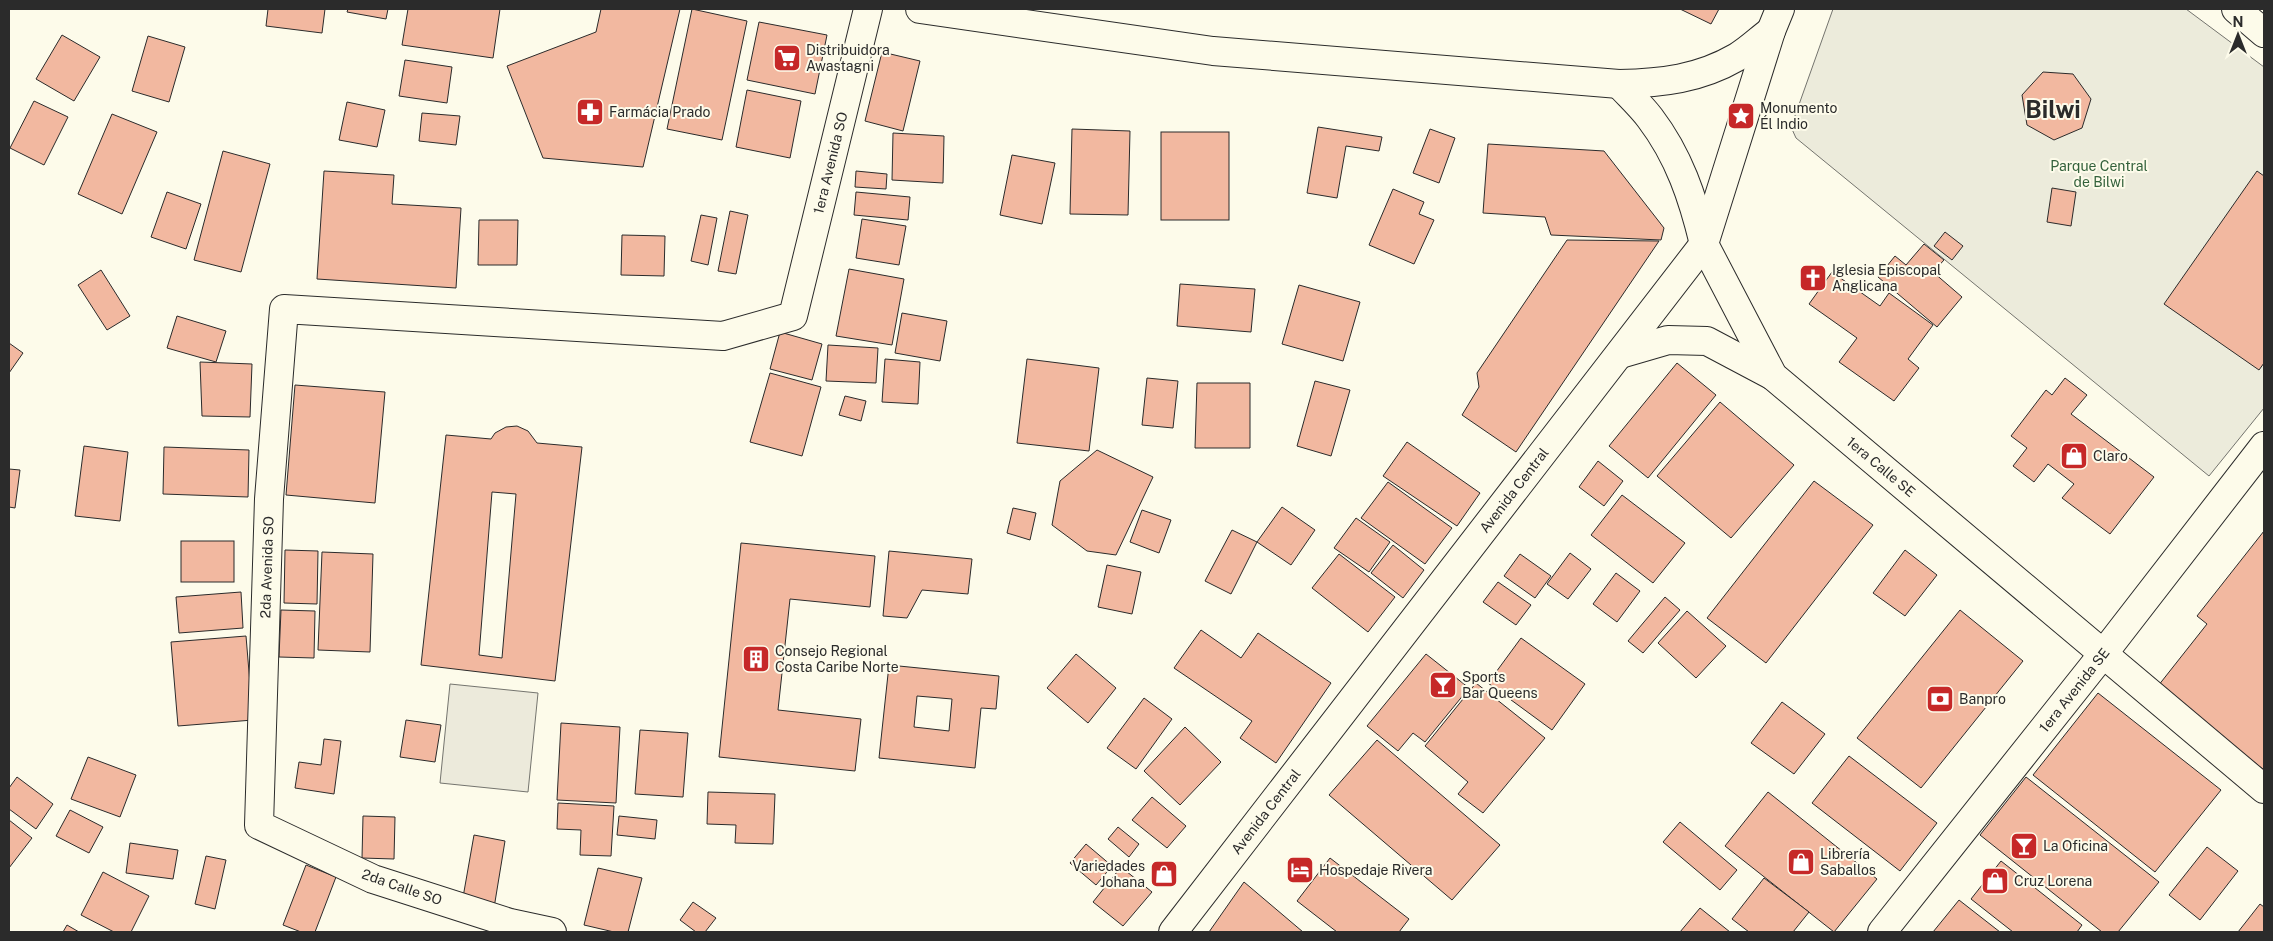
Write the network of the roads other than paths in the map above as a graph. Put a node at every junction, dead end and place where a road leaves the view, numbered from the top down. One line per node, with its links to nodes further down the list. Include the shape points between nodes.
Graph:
1 (868, 9): 8 (street, 1era Avenida SO, via 793,316 723,336)
2 (920, 9): 6 (street, via 1213,51)
3 (2236, 9): 5 (street)
4 (1776, 20): 6 (street, via 1738,56 1701,74 1661,83); 7 (street, Avenida Central)
5 (2264, 33)
6 (1619, 84): 7 (street, 1era Calle SE, via 1650,118 1675,157 1693,199)
7 (1704, 244): 9 (street, Avenida Central); 10 (street, 1era Calle SE)
8 (284, 309): 14 (street, 2da Avenida SO, via 269,499)
9 (1620, 354): 10 (street, via 1668,340 1707,341); 16 (street, Avenida Central)
10 (1773, 376): 12 (street, 1era Calle SE)
11 (2264, 446): 12 (street, 1era Avenida SE)
12 (2104, 654): 13 (street, 1era Calle SE); 17 (street, 1era Avenida SE)
13 (2264, 790)
14 (259, 825): 15 (street, 2da Calle SO, via 372,879 510,923)
15 (552, 932)
16 (1173, 932)
17 (1882, 932)

